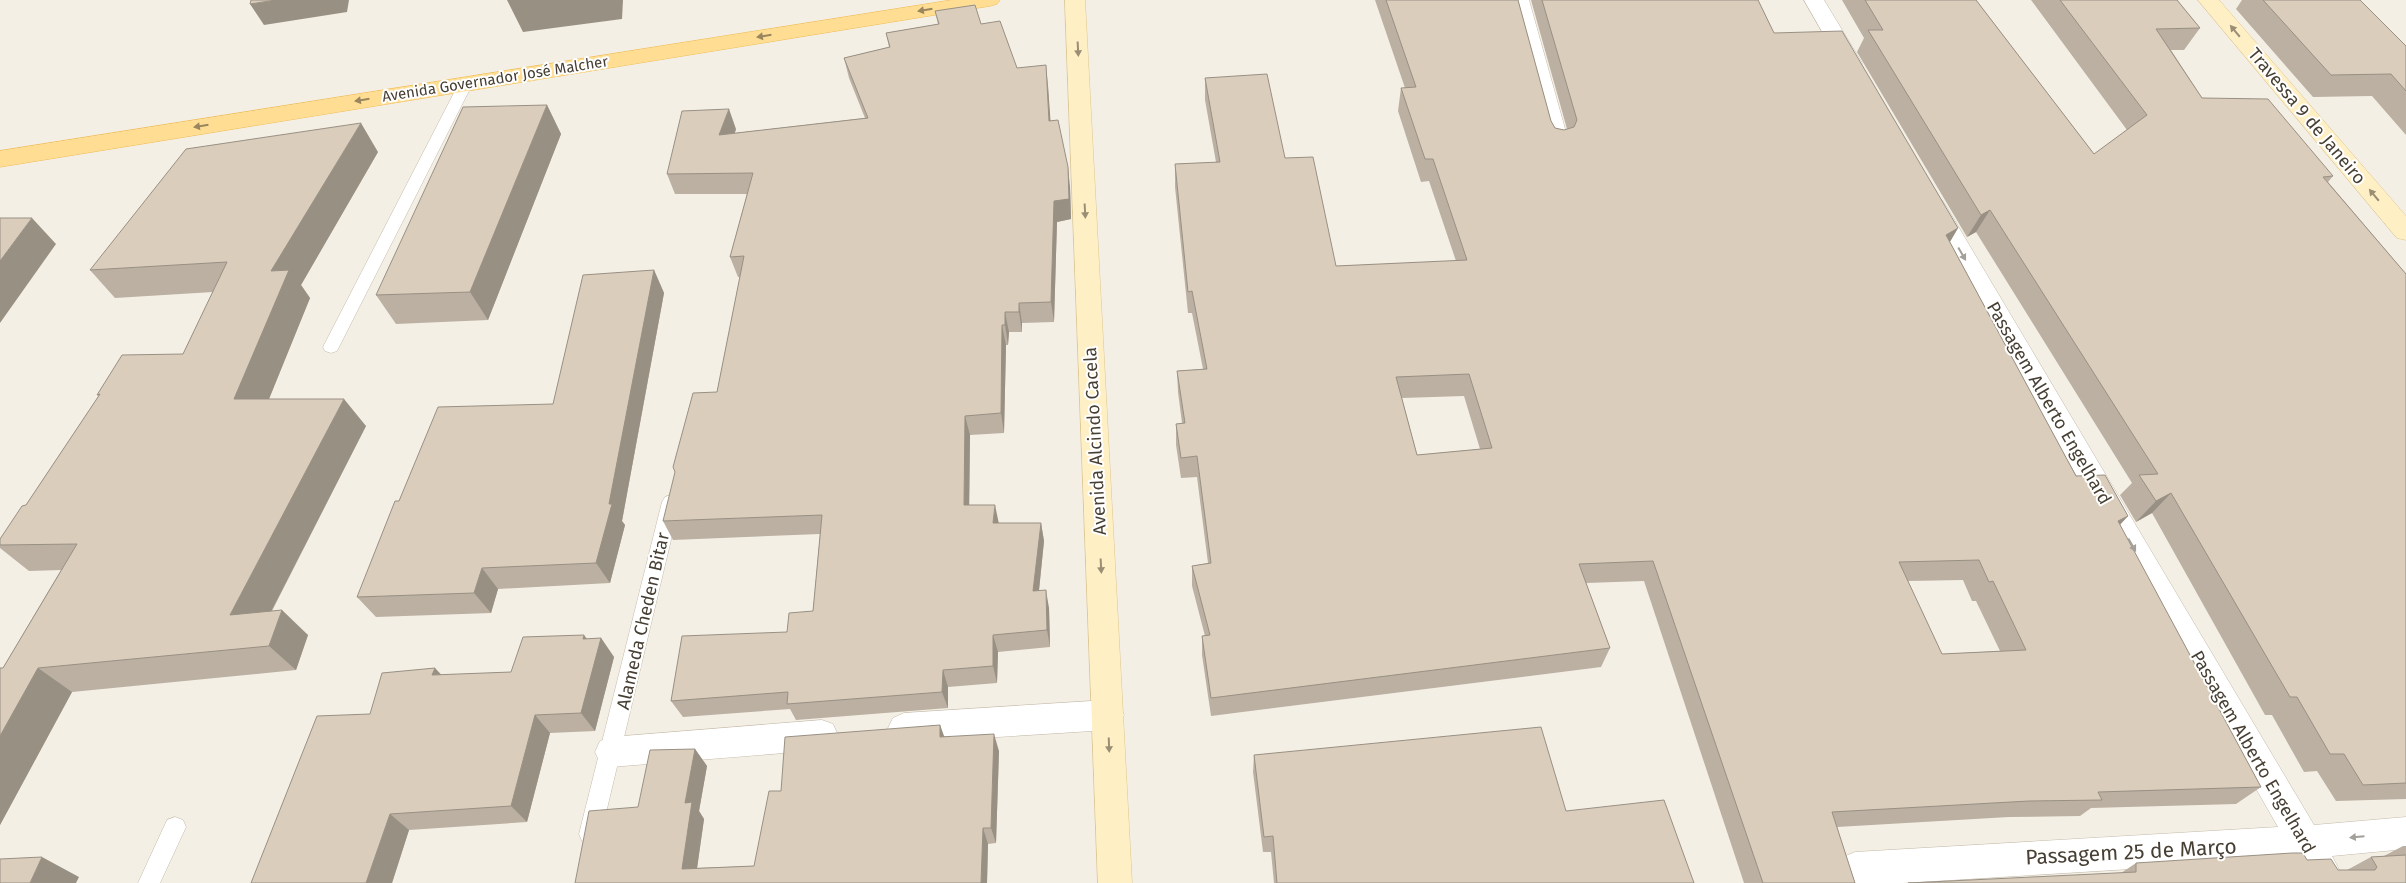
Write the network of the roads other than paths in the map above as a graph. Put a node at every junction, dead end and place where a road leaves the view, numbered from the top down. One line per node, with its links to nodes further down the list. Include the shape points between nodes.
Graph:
1 (990, 0): 6 (main road, Avenida Governador José Malcher, one-way to 6)
2 (1075, 0): 14 (main road, Avenida Alcindo Cacela, one-way to 14)
3 (1518, 0): 8 (street)
4 (1814, 0): 7 (street)
5 (2208, 0): 11 (main road, Travessa 9 de Janeiro, one-way to 5)
6 (466, 83): 9 (main road, Avenida Governador José Malcher, one-way to 9); 12 (lane)
7 (1864, 86)
8 (1558, 143)
9 (0, 159)
10 (1919, 180): 18 (street, Passagem Alberto Engelhard, one-way to 18)
11 (2406, 232)
12 (331, 347)
13 (674, 490): 15 (lane, Alameda Cheden Bitar)
14 (1108, 715): 15 (street); 22 (main road, Avenida Alcindo Cacela, one-way to 22)
15 (611, 752): 19 (lane, Alameda Cheden Bitar)
16 (175, 828): 21 (lane)
17 (2406, 833): 18 (street, Passagem 25 de Março, one-way to 18)
18 (2306, 842): 20 (street, Passagem 25 de Março); 23 (street, Passagem Alberto Engelhard)
19 (584, 855)
20 (1855, 869)
21 (150, 883)
22 (1115, 883)
23 (2329, 883)

